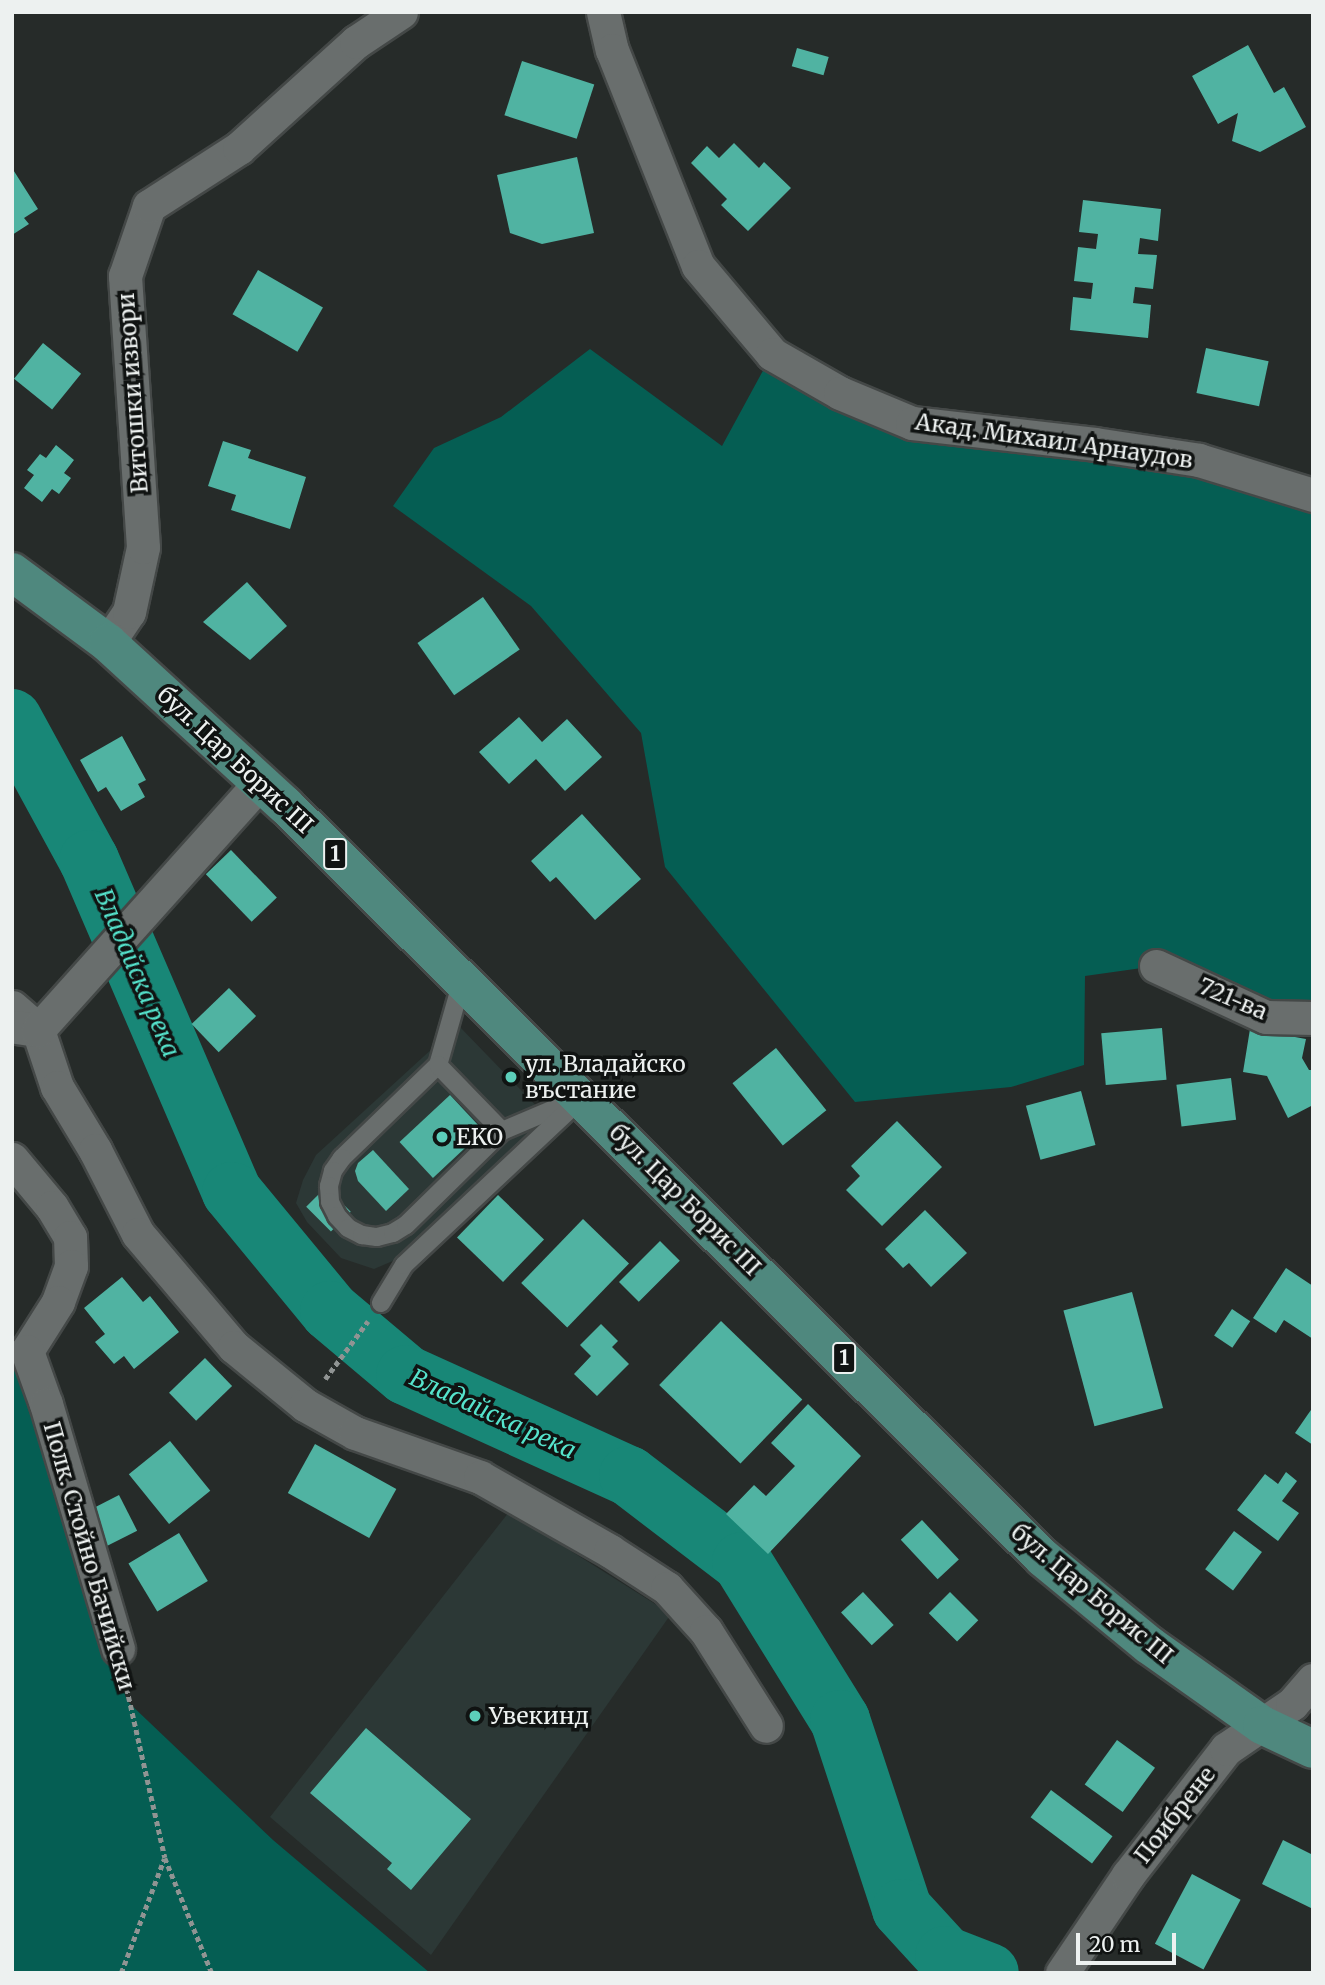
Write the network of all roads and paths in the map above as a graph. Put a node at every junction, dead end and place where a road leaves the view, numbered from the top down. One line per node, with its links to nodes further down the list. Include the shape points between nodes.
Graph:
1 (401, 12): 5 (street, Витошки извори, via 356,42 239,148 149,206 125,276 143,547 129,612)
2 (603, 12): 3 (street, Акад. Михаил Арнаудов, via 616,62 698,266 772,354 840,393 912,423 1199,460)
3 (1313, 495)
4 (12, 572): 5 (main road, бул. Цар Борис III / 1)
5 (108, 643): 6 (main road, бул. Цар Борис III / 1)
6 (260, 783): 8 (main road, бул. Цар Борис III / 1); 11 (street, via 62,1000)
7 (1156, 966): 10 (street, 721-ва, via 1266,1017)
8 (462, 981): 12 (lane); 13 (main road, бул. Цар Борис III / 1)
9 (12, 1007): 11 (street)
10 (1313, 1018)
11 (25, 1028): 22 (street, via 138,1234 234,1348 305,1405 335,1422 480,1477 667,1588 706,1631)
12 (438, 1065): 14 (lane); 14 (lane, via 333,1171 330,1202 348,1228 377,1237 406,1225)
13 (582, 1097): 14 (lane); 16 (lane, via 404,1265); 21 (main road, бул. Цар Борис III / 1, via 1043,1558 1149,1646)
14 (502, 1131)
15 (12, 1159): 17 (street, Полк. Стойно Бачийски, via 70,1237 71,1266 58,1302)
16 (382, 1303): 18 (path)
17 (20, 1342): 19 (street, Полк. Стойно Бачийски, via 46,1404)
18 (337, 1364)
19 (118, 1649): 24 (path, Полк. Стойно Бачийски)
20 (1313, 1680): 21 (street, Поибрене, via 1292,1704)
21 (1262, 1725): 23 (main road, бул. Цар Борис III / 1); 25 (street, Поибрене, via 1226,1749 1128,1875)
22 (766, 1726)
23 (1313, 1749)
24 (165, 1858): 26 (path); 27 (path, Полк. Стойно Бачийски)
25 (1062, 1972)
26 (121, 1973)
27 (212, 1973)

